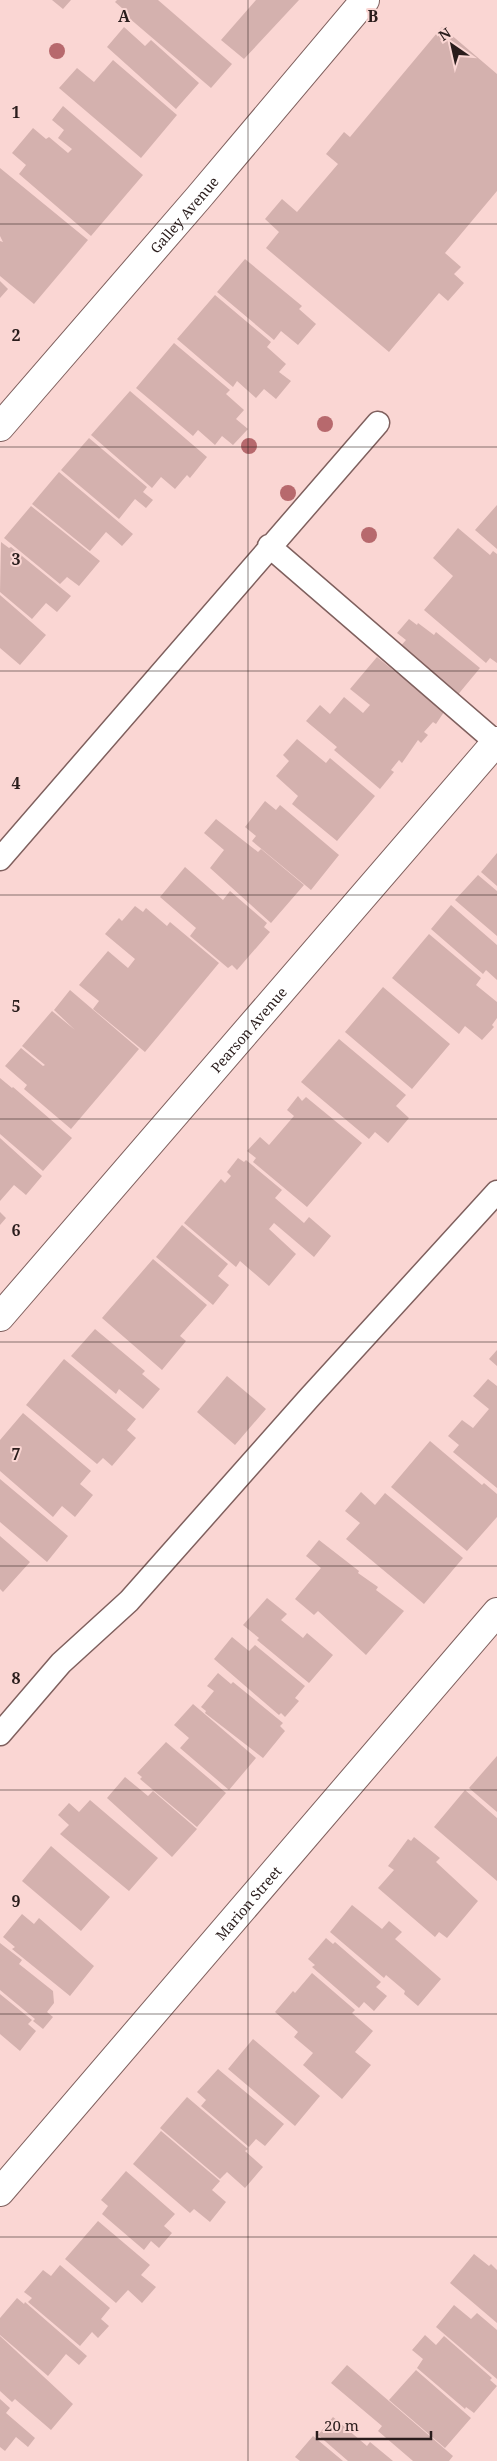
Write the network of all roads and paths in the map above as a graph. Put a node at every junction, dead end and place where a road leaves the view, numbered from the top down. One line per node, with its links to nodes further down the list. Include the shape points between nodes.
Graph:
1 (365, 0): 3 (street, Galley Avenue)
2 (378, 423): 4 (lane)
3 (0, 426)
4 (269, 546): 5 (lane); 6 (lane)
5 (497, 742): 8 (street, Pearson Avenue)
6 (0, 859)
7 (497, 1192): 10 (lane, via 128,1602 61,1663)
8 (0, 1317)
9 (497, 1612): 11 (street, Marion Street)
10 (0, 1734)
11 (0, 2192)

